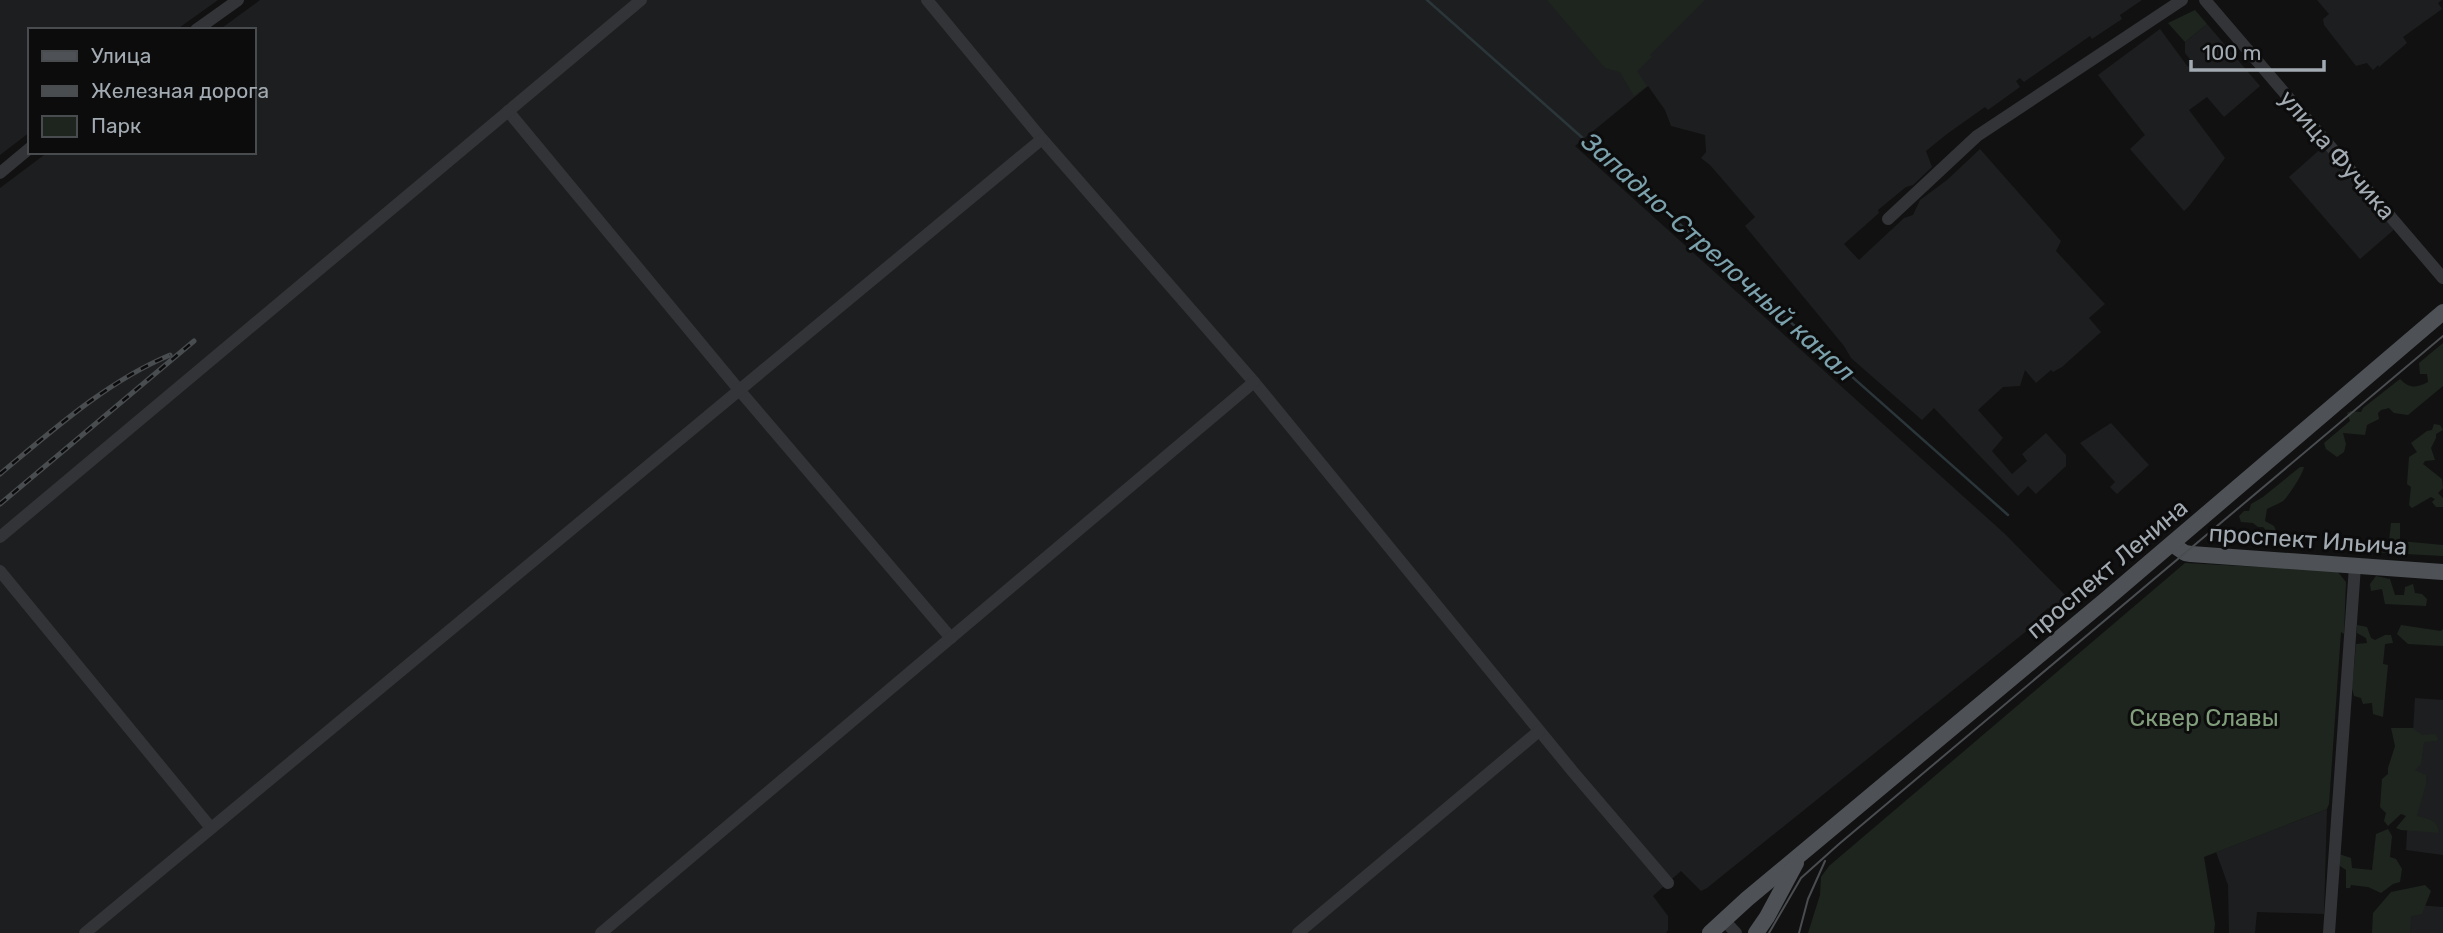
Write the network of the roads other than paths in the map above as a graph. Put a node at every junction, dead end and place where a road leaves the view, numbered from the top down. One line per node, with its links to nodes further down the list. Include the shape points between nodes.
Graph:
1 (238, 0): 6 (street)
2 (641, 0): 7 (street)
3 (927, 0): 8 (street)
4 (2182, 0): 11 (street, via 1977,136)
5 (2205, 0): 12 (street, улица Фучика)
6 (199, 28)
7 (508, 111): 15 (street); 16 (street)
8 (1042, 139): 14 (street); 15 (street)
9 (28, 150): 10 (street)
10 (0, 173)
11 (1888, 219)
12 (2443, 278)
13 (2443, 312): 17 (main road, проспект Ленина)
14 (1254, 382): 21 (street); 22 (street)
15 (740, 391): 21 (street); 23 (street)
16 (0, 537)
17 (2172, 544): 18 (main road, проспект Ильича, via 2191,554); 24 (main road, проспект Ленина)
18 (2354, 566): 20 (main road, проспект Ильича); 33 (street)
19 (0, 571): 23 (street)
20 (2443, 572)
21 (951, 638): 28 (street)
22 (1539, 731): 25 (street); 29 (street)
23 (211, 828): 27 (street)
24 (1799, 858): 26 (main road, проспект Ленина); 32 (main road, проспект Ленина)
25 (1668, 883)
26 (1724, 920): 30 (main road, проспект Ленина); 31 (street)
27 (85, 933)
28 (601, 933)
29 (1298, 933)
30 (1710, 933)
31 (1736, 933)
32 (1756, 933)
33 (2329, 933)

